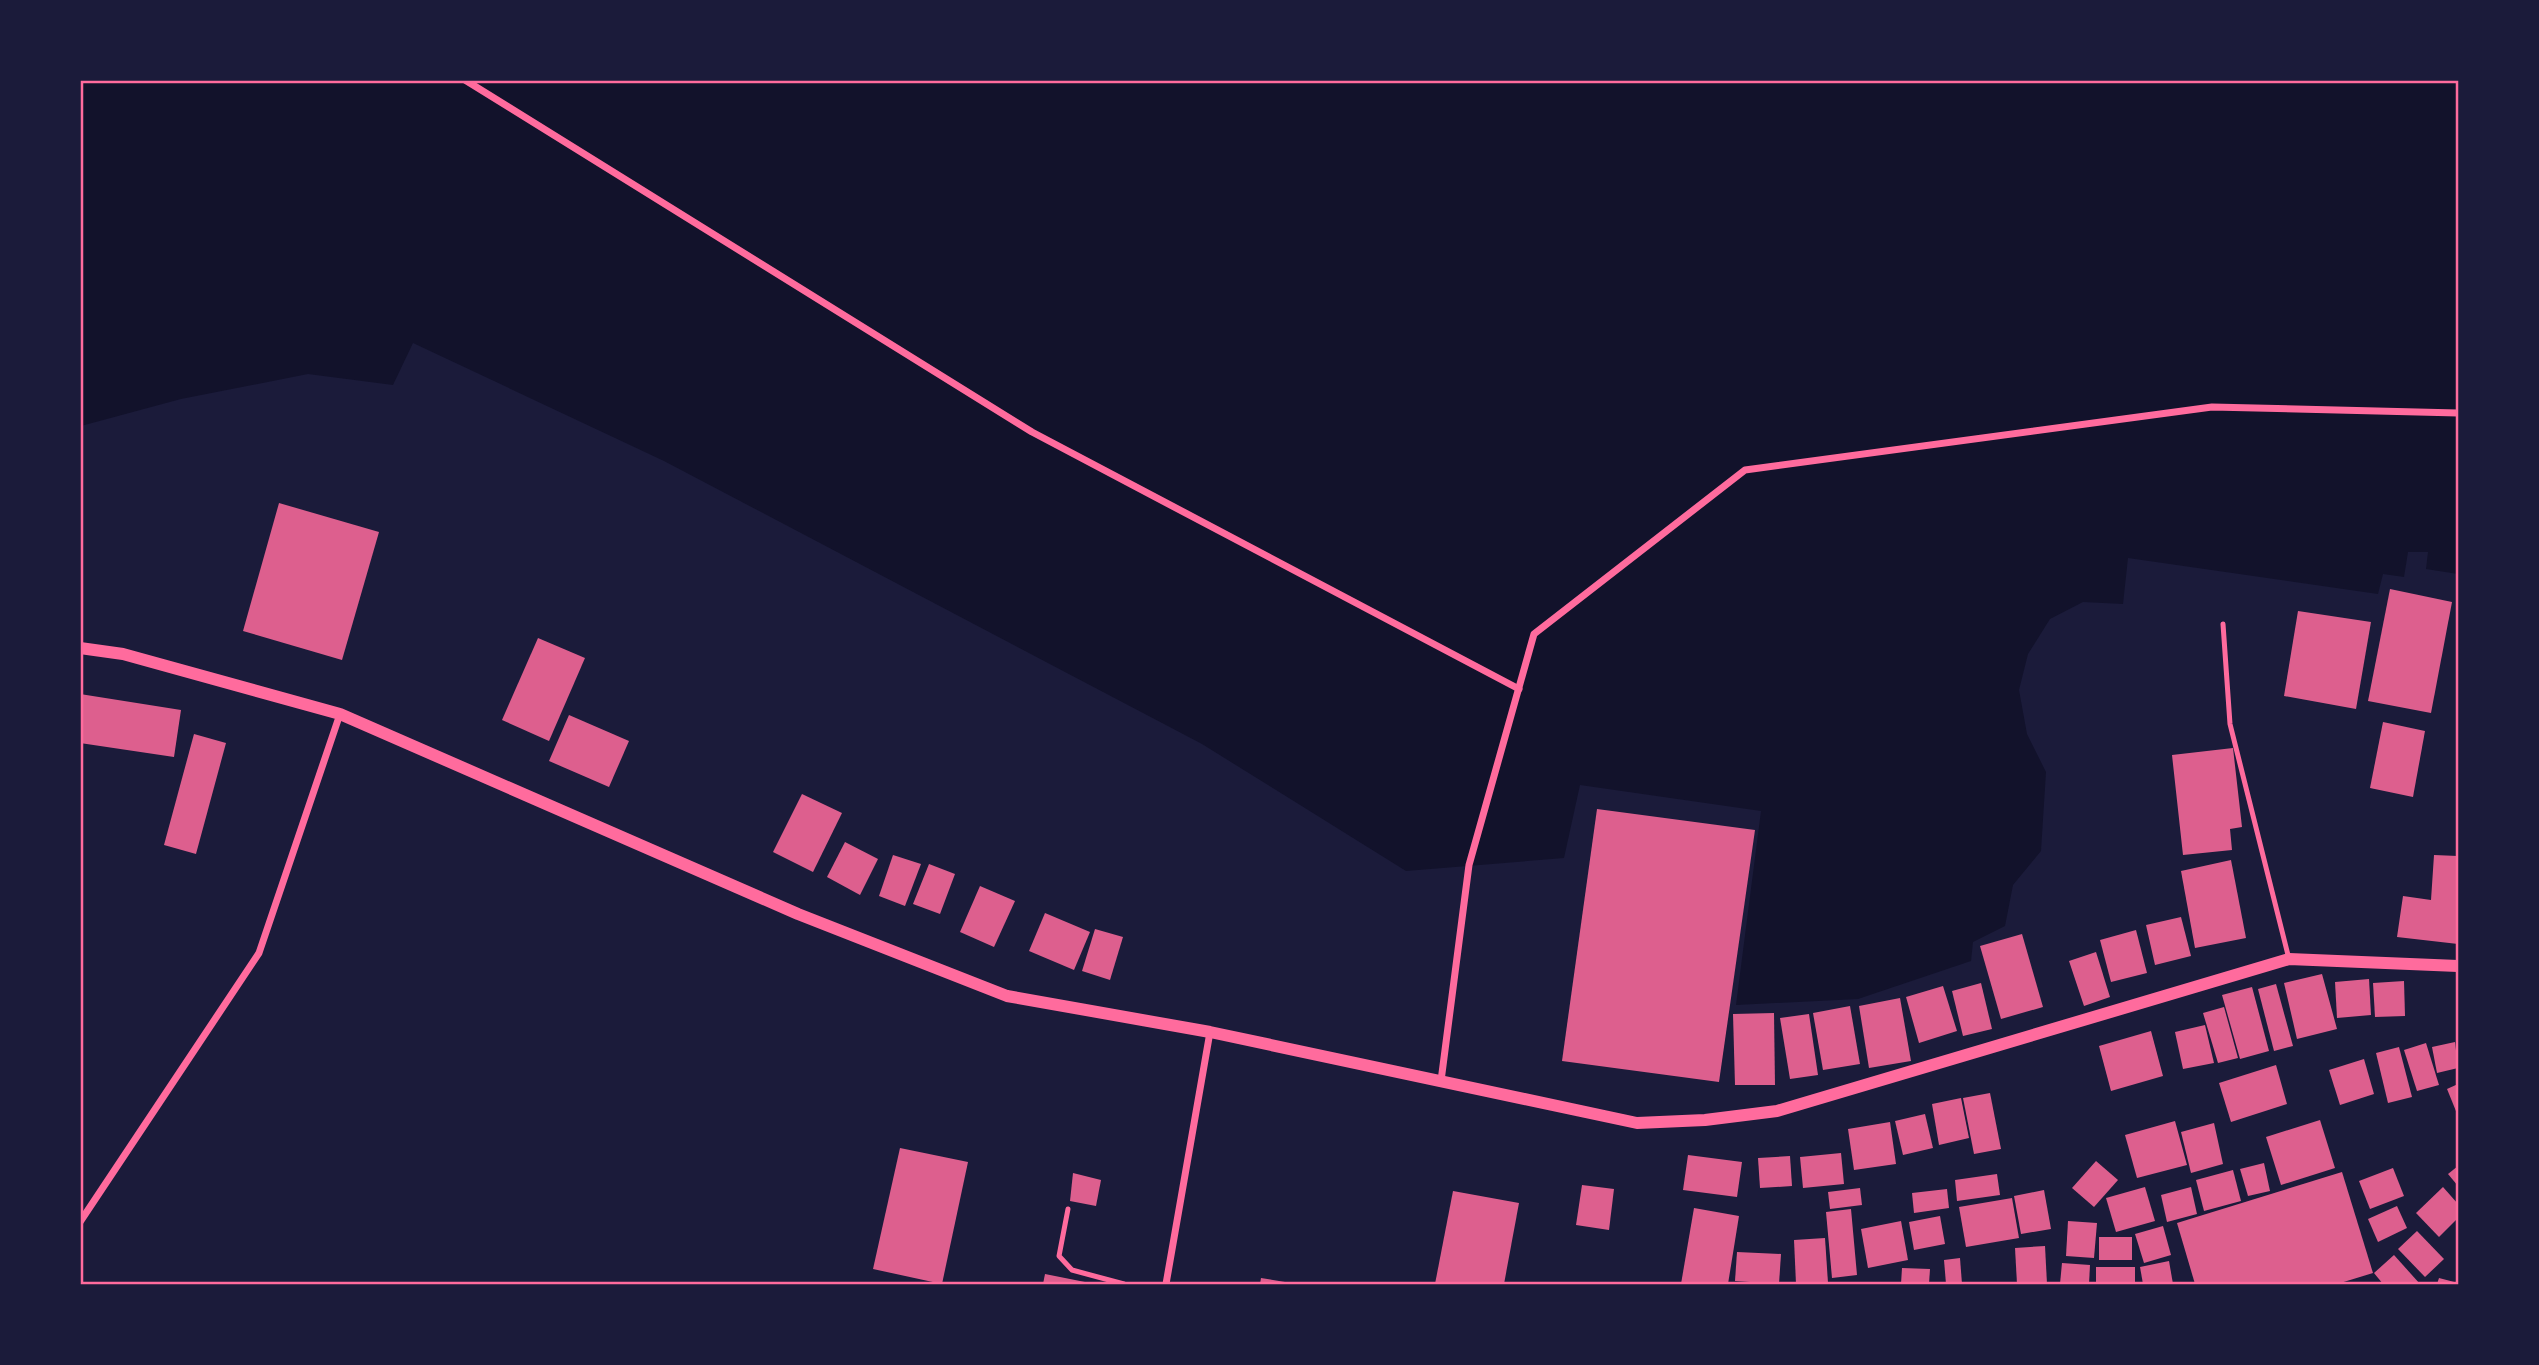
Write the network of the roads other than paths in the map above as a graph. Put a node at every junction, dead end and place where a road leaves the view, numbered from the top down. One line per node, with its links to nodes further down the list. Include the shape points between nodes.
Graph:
1 (465, 80): 5 (street, via 1032,432)
2 (2459, 413): 5 (street, via 2212,407 1745,470 1534,634)
3 (2223, 624): 7 (lane, via 2230,724)
4 (80, 648): 6 (street, via 123,654)
5 (1519, 689): 10 (street, via 1469,866)
6 (340, 714): 9 (street, via 799,914 1007,996); 12 (street, via 259,953)
7 (2290, 959): 8 (street); 10 (street, via 1777,1111 1637,1123)
8 (2459, 966)
9 (1210, 1032): 10 (street); 14 (street)
10 (1441, 1081)
11 (1068, 1209): 13 (lane, via 1059,1256 1072,1270)
12 (80, 1222)
13 (1124, 1284)
14 (1166, 1284)

